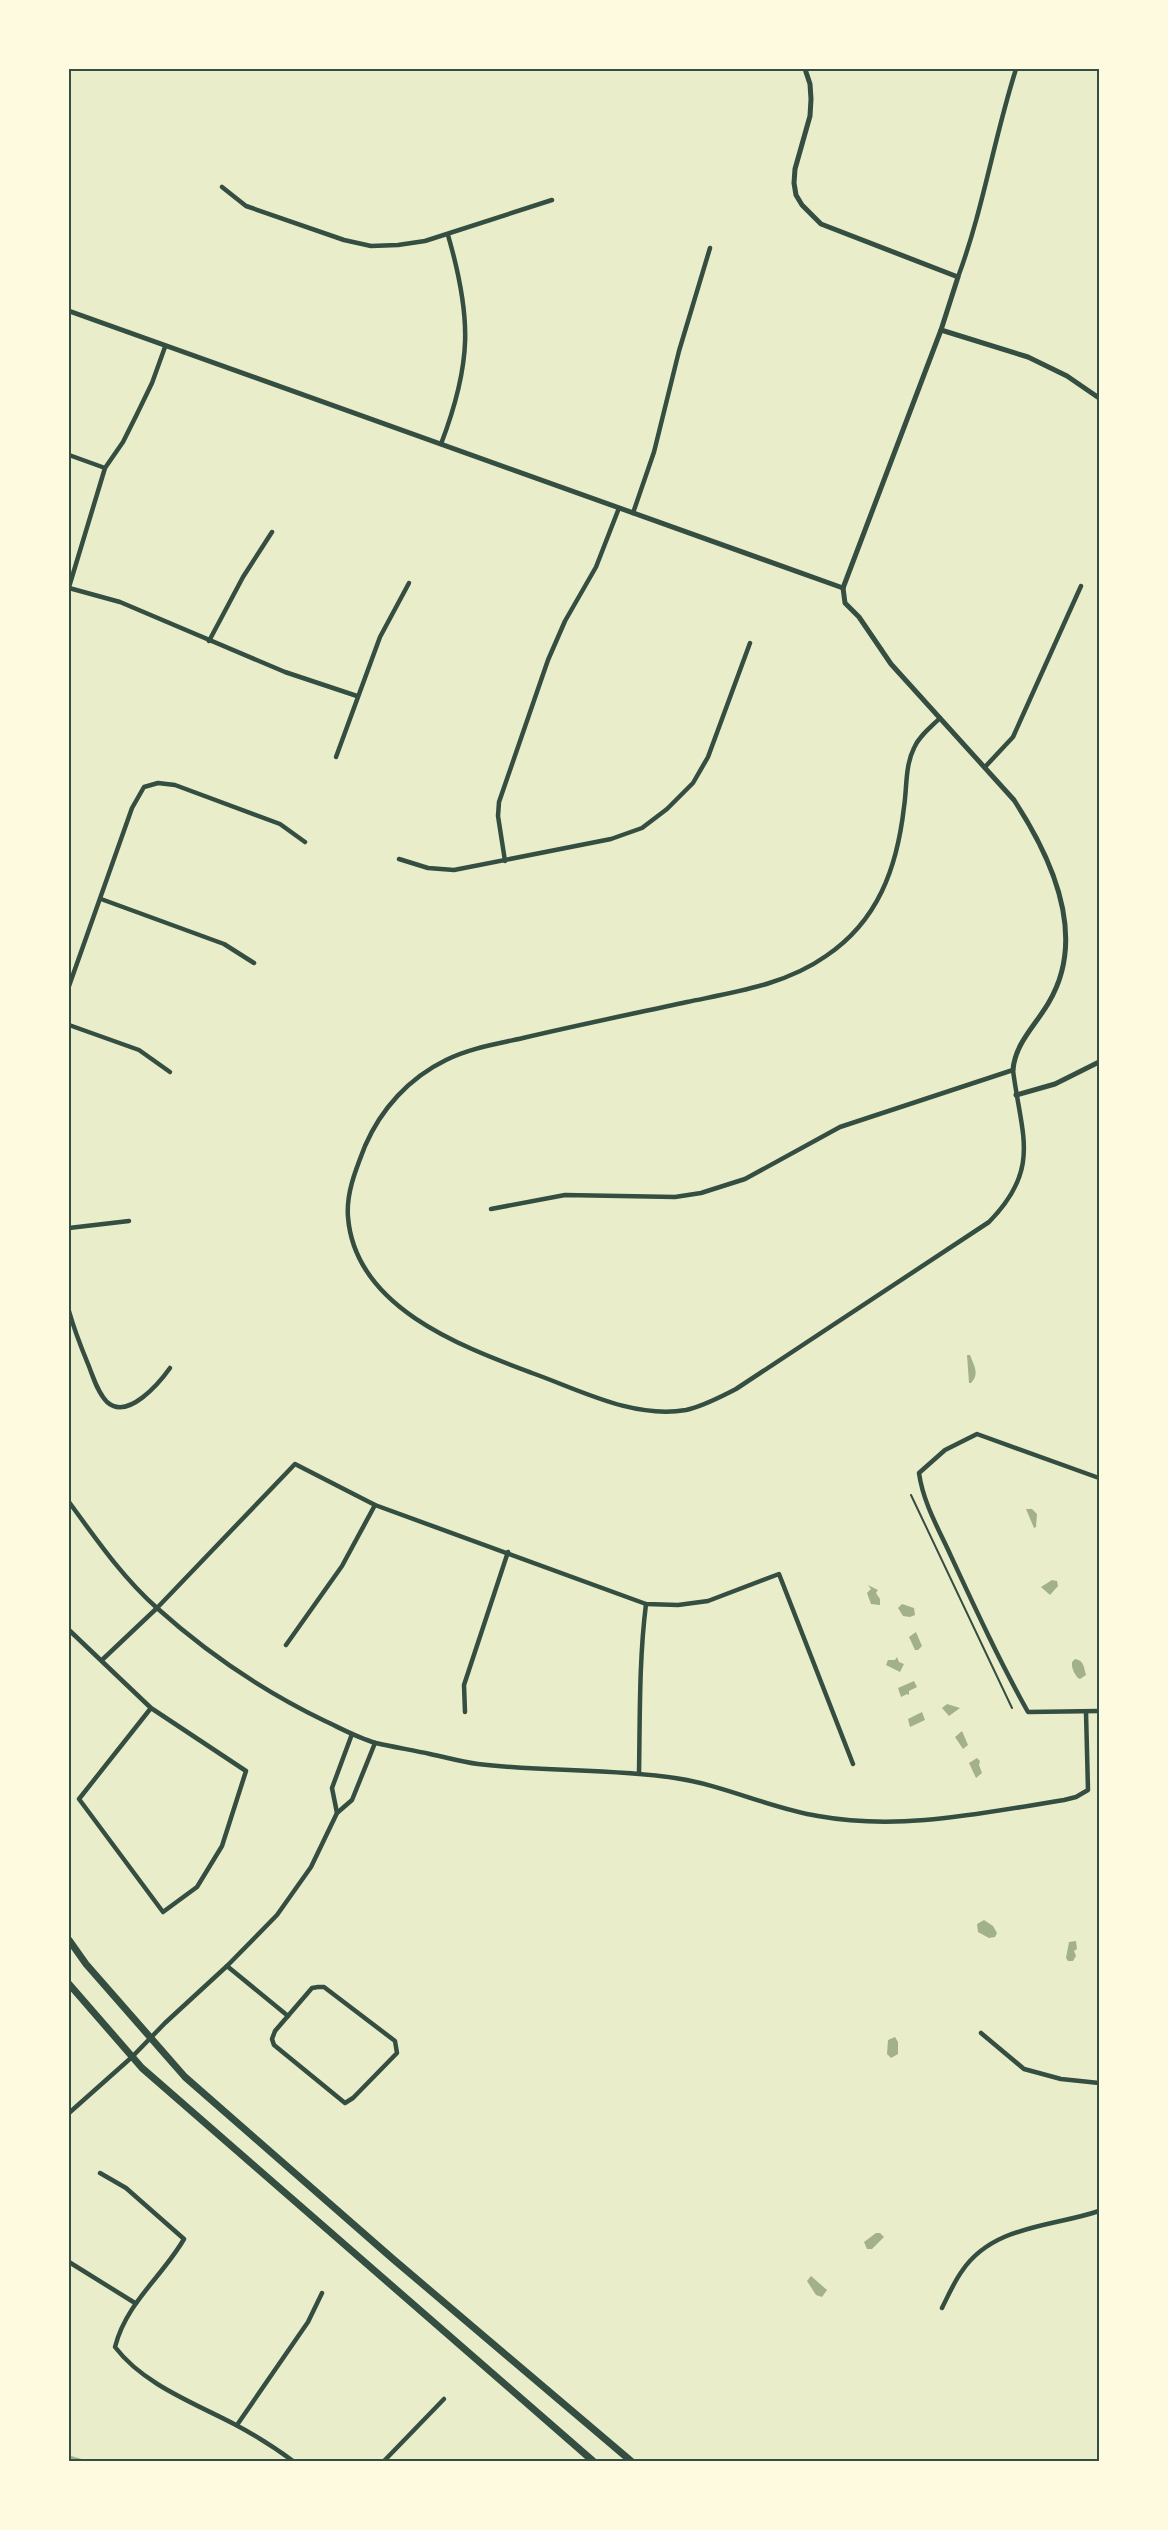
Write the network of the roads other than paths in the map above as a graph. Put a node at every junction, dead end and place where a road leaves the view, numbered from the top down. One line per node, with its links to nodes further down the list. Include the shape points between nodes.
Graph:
1 (805, 69): 7 (street, via 811,107 794,183 802,206 828,227)
2 (1016, 69): 7 (street, via 972,240)
3 (222, 187): 5 (street, via 246,206 371,246)
4 (552, 200): 5 (street)
5 (448, 235): 12 (street, via 461,284 466,338 456,405)
6 (711, 248): 16 (street)
7 (958, 278): 9 (street)
8 (69, 311): 10 (street)
9 (941, 330): 11 (street, via 1028,357); 21 (street)
10 (165, 347): 12 (street); 14 (street, via 137,414)
11 (1099, 398)
12 (441, 444): 15 (street)
13 (69, 455): 14 (street)
14 (105, 468): 20 (street)
15 (619, 508): 16 (street); 30 (street, via 596,567 548,660 499,802)
16 (633, 513): 21 (street)
17 (272, 532): 22 (street)
18 (409, 583): 24 (street, via 380,637)
19 (1081, 586): 27 (street, via 1013,737)
20 (69, 587): 22 (street, via 120,602)
21 (843, 588): 25 (street, via 844,603 859,617 891,664)
22 (209, 641): 24 (street)
23 (750, 643): 30 (street, via 708,757 693,783 667,809 642,828 612,839)
24 (357, 696): 26 (street)
25 (940, 718): 27 (street); 38 (street, via 915,745 909,759 901,835 886,887 875,907 846,941 805,970 761,986 510,1041 444,1061 405,1088 373,1128 351,1183 349,1230 364,1269 382,1290 444,1337 618,1404 652,1412 687,1410 736,1389 989,1222 1010,1197 1025,1160)
26 (336, 757)
27 (985, 767): 36 (street, via 1029,823 1055,878 1065,919 1064,962 1059,982 1016,1053)
28 (304, 842): 31 (street, via 280,824 175,785 158,783 144,787 132,808)
29 (399, 859): 30 (street, via 428,868 454,870)
30 (505, 861)
31 (101, 899): 32 (street, via 224,944); 33 (street)
32 (254, 963)
33 (69, 986)
34 (69, 1025): 37 (street, via 139,1050)
35 (1099, 1062): 38 (street, via 1056,1084)
36 (1013, 1070): 38 (street); 39 (street, via 840,1128 745,1179 700,1193 675,1197 565,1195)
37 (171, 1072)
38 (1016, 1095)
39 (491, 1209)
40 (129, 1221): 41 (street)
41 (69, 1228)
42 (69, 1311): 43 (street, via 97,1388 107,1402 116,1406 130,1404 155,1388)
43 (170, 1368)
44 (1099, 1478): 56 (street, via 976,1434 945,1450 919,1473 922,1491 987,1634 1028,1712)
45 (69, 1503): 49 (street)
46 (375, 1505): 47 (street); 49 (street, via 295,1464); 51 (street, via 342,1566)
47 (508, 1552): 48 (street); 55 (street, via 464,1685)
48 (646, 1604): 59 (street, via 708,1601 779,1574); 60 (street, via 640,1653)
49 (157, 1608): 52 (street); 57 (street, via 225,1662)
50 (69, 1630): 52 (street)
51 (286, 1645)
52 (102, 1660): 53 (street)
53 (151, 1708): 53 (street, via 246,1771 222,1846 197,1887 163,1912 79,1799)
54 (1099, 1711): 56 (street)
55 (465, 1712)
56 (1086, 1712): 60 (street, via 1088,1790 1076,1797 943,1819 872,1823 794,1812 690,1781)
57 (352, 1734): 58 (street); 61 (street, via 332,1788)
58 (375, 1743): 60 (street, via 475,1764); 61 (street, via 352,1800)
59 (853, 1764)
60 (639, 1773)
61 (337, 1813): 63 (street, via 311,1867 278,1915)
62 (69, 1940): 67 (main road)
63 (227, 1966): 65 (street); 67 (street)
64 (69, 1984): 68 (main road)
65 (288, 2016): 65 (street, via 275,2031 274,2045 345,2103 397,2053 395,2041 324,1987 312,1988)
66 (981, 2033): 69 (street, via 1024,2069 1061,2079)
67 (150, 2040): 68 (street); 82 (main road, via 223,2112)
68 (132, 2057): 70 (street); 81 (main road)
69 (1099, 2083)
70 (69, 2113)
71 (100, 2173): 75 (street, via 126,2188 184,2239)
72 (1099, 2211): 76 (street, via 1032,2226 991,2241 962,2270)
73 (69, 2262): 75 (street)
74 (322, 2292): 78 (street, via 308,2322)
75 (135, 2303): 78 (street, via 120,2328 115,2347 125,2361)
76 (942, 2308)
77 (444, 2399): 80 (street)
78 (237, 2425): 79 (street)
79 (293, 2461)
80 (384, 2461)
81 (593, 2461)
82 (631, 2461)

